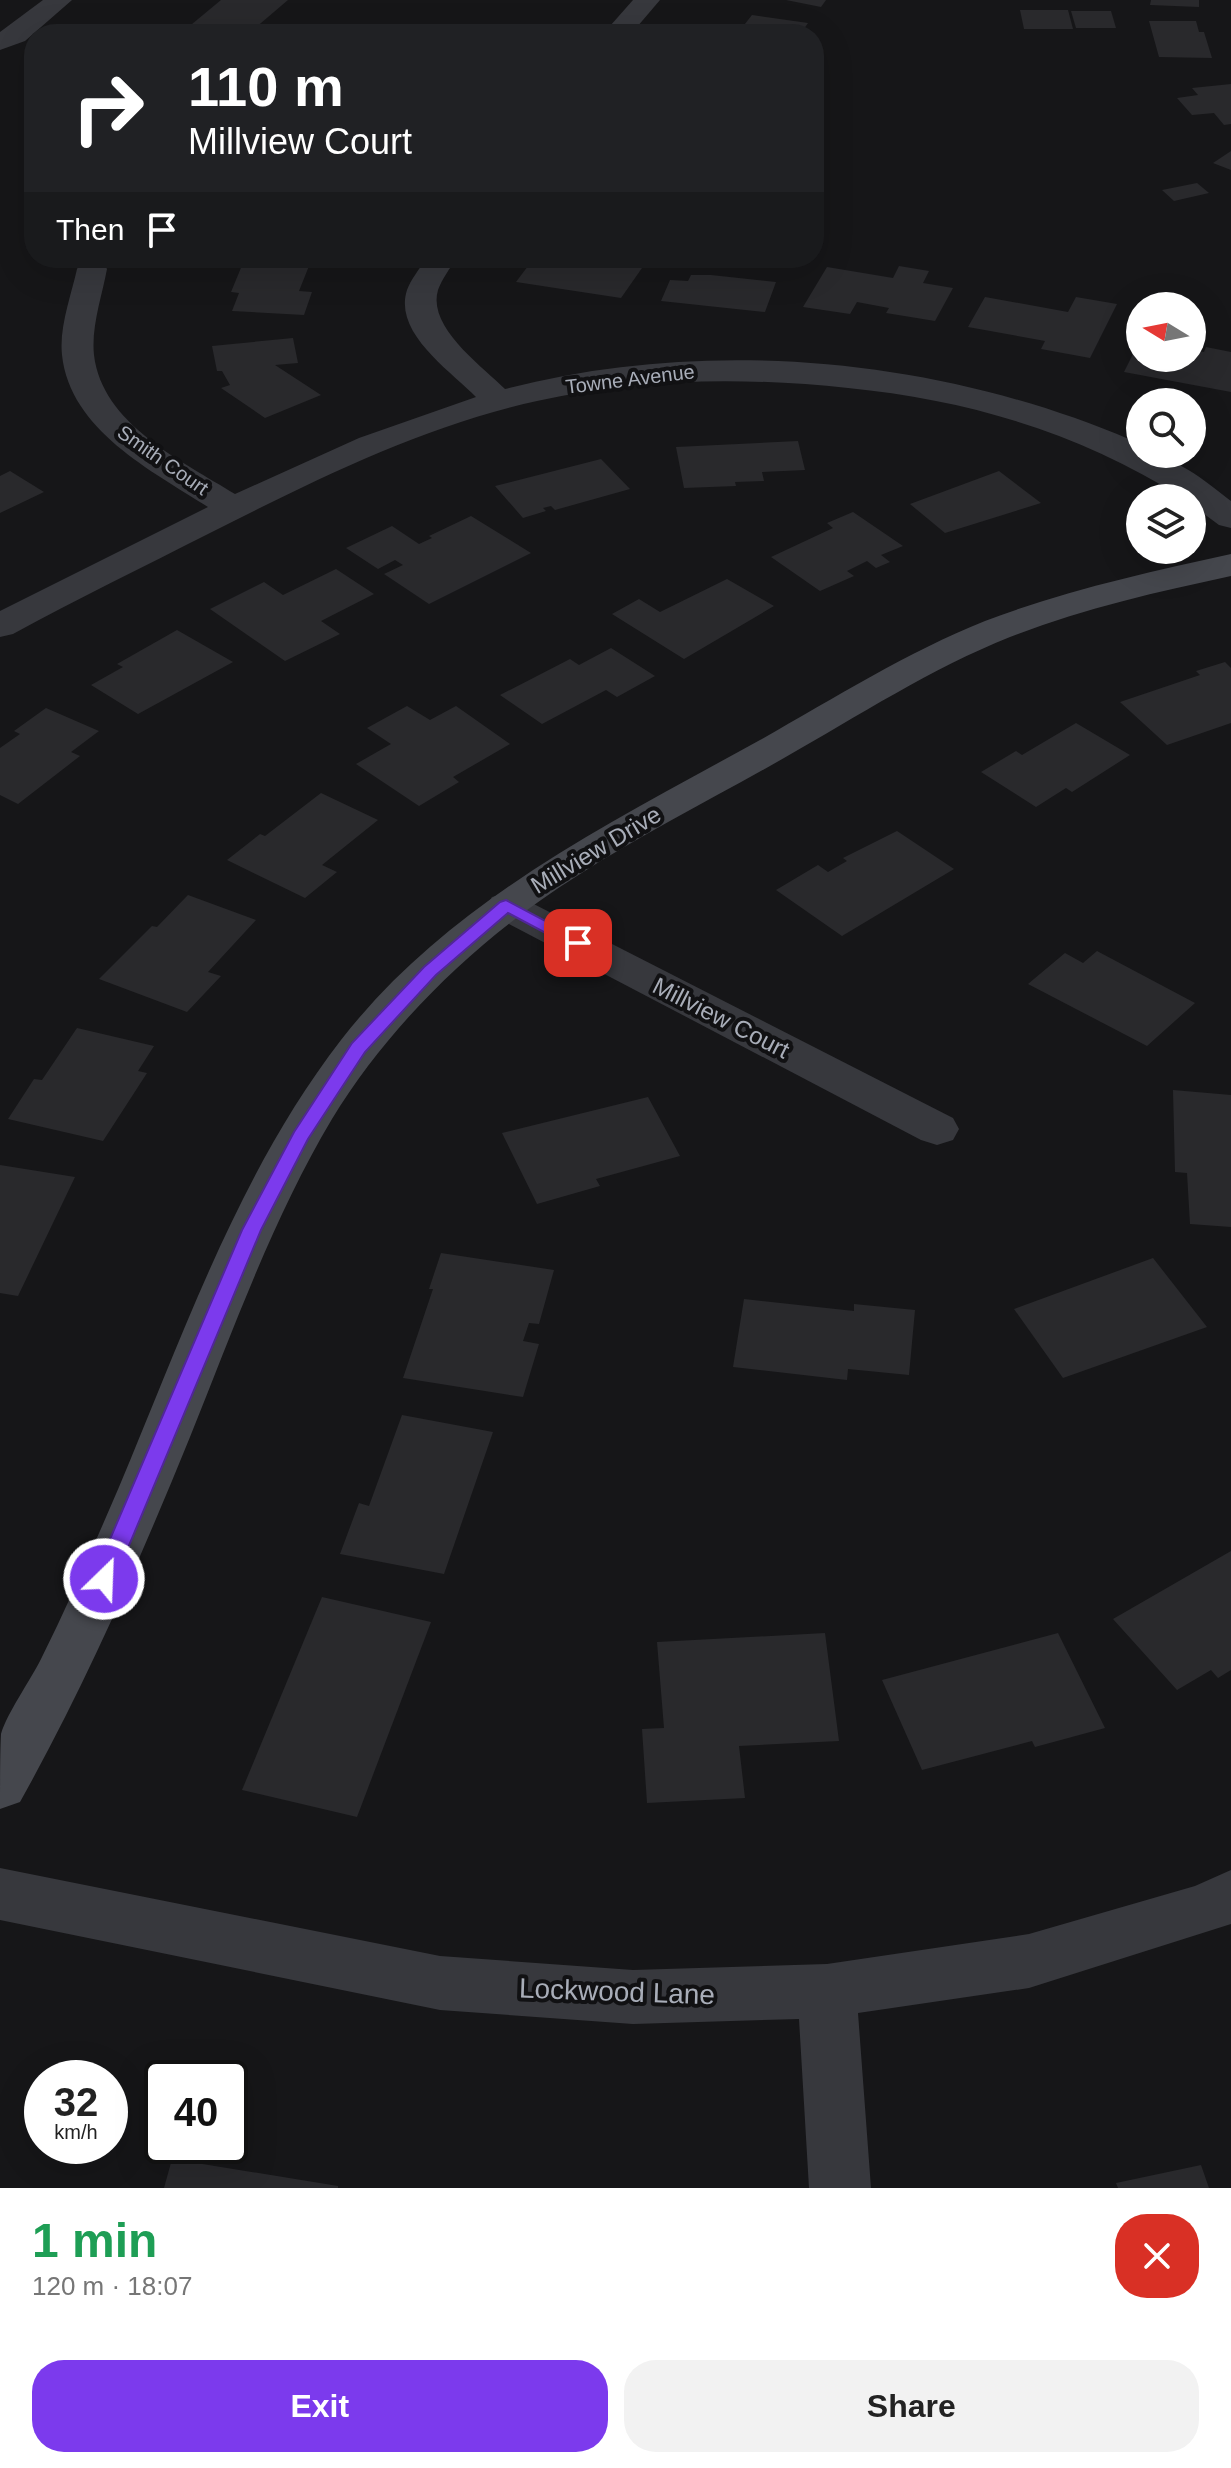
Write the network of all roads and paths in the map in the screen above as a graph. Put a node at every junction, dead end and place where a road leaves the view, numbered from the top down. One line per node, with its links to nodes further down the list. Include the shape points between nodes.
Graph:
1 (59, 0): 3 (street)
2 (647, 0): 4 (street)
3 (29, 24)
4 (625, 24)
5 (24, 28): 6 (street)
6 (0, 42)
7 (436, 268): 9 (street, via 419,301 427,329)
8 (92, 269): 10 (street, Smith Court, via 78,354 88,394 116,429)
9 (499, 401): 10 (street, Towne Avenue, via 370,446); 11 (street, Towne Avenue, via 588,381 711,369 862,379 946,391 1076,428 1191,485)
10 (233, 508): 13 (street, Towne Avenue)
11 (1231, 518)
12 (1231, 565): 14 (street, Millview Drive, via 1138,585 998,629 922,665 664,808)
13 (0, 626)
14 (506, 906): 15 (street, Millview Court); 16 (street, Millview Drive, via 430,971 359,1048 300,1137 252,1230 42,1715)
15 (937, 1129)
16 (0, 1785)
17 (0, 1894): 19 (street, Lockwood Lane, via 440,1983 633,1997)
18 (1231, 1896): 19 (street, Lockwood Lane, via 1029,1961)
19 (827, 1991): 20 (street)
20 (840, 2188)

